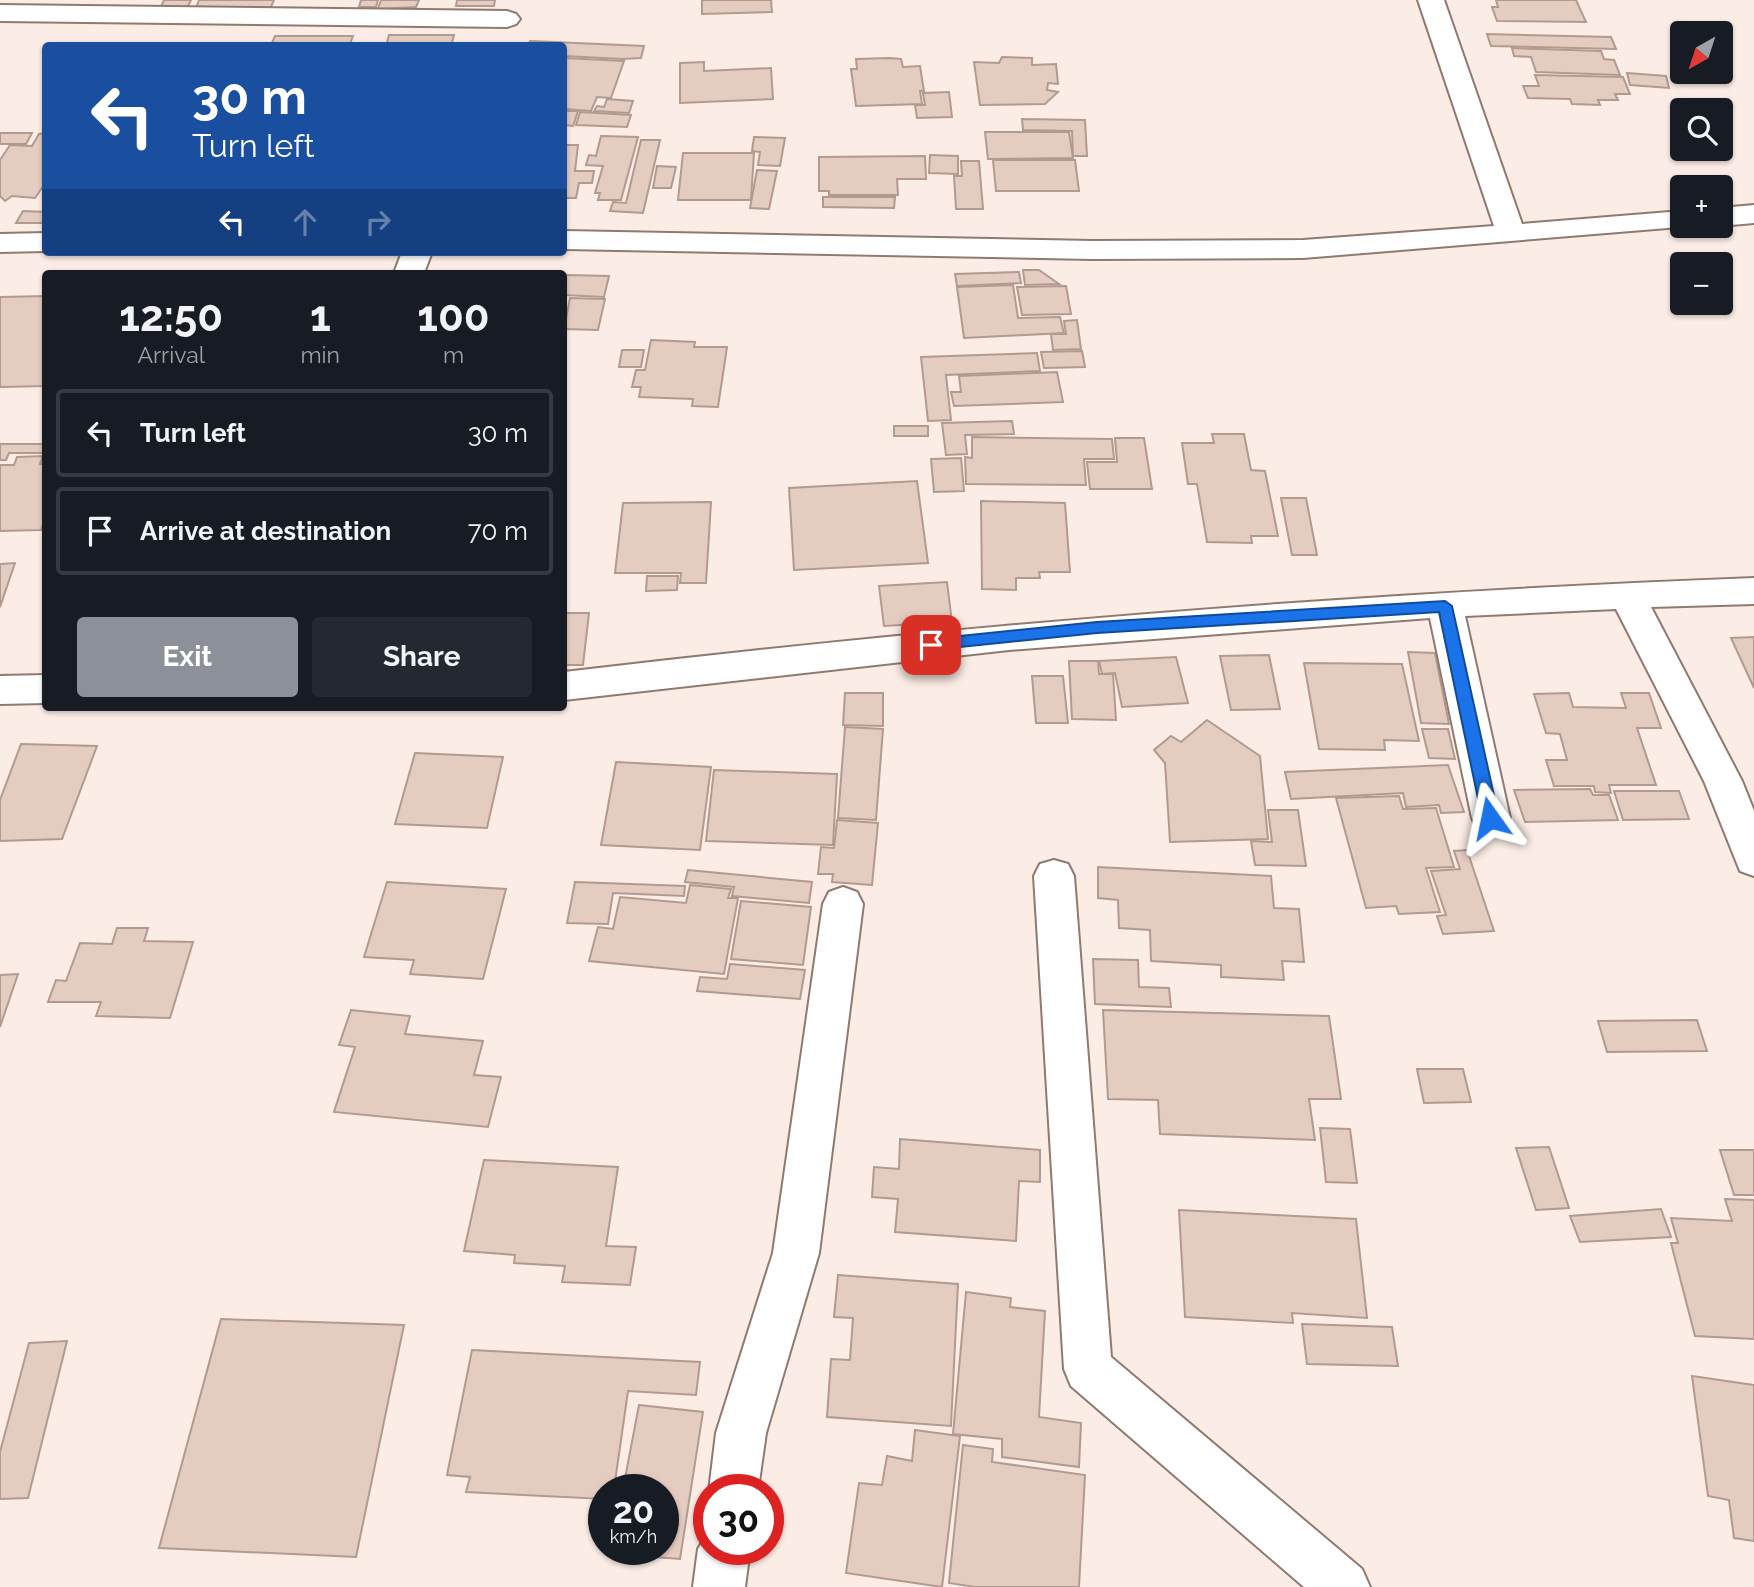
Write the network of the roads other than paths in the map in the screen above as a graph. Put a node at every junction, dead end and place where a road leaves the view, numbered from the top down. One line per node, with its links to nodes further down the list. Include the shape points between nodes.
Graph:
1 (1431, 0): 8 (street)
2 (511, 10): 3 (street); 4 (street)
3 (0, 13)
4 (499, 42)
5 (1754, 214): 6 (street)
6 (1733, 216)
7 (1670, 221): 8 (street)
8 (1511, 232): 9 (street, via 1289,249)
9 (567, 240)
10 (42, 242): 11 (street)
11 (0, 243)
12 (1754, 591): 13 (street)
13 (1627, 595): 14 (street); 19 (street, via 1723,781)
14 (1445, 606): 15 (street, via 1097,627); 18 (street)
15 (567, 686)
16 (42, 689): 17 (street)
17 (0, 690)
18 (1490, 818)
19 (1754, 860)
20 (1055, 876): 25 (street, via 1088,1369)
21 (844, 904): 22 (street, via 796,1253 741,1433)
22 (735, 1474)
23 (722, 1565): 24 (street)
24 (719, 1587)
25 (1344, 1587)

